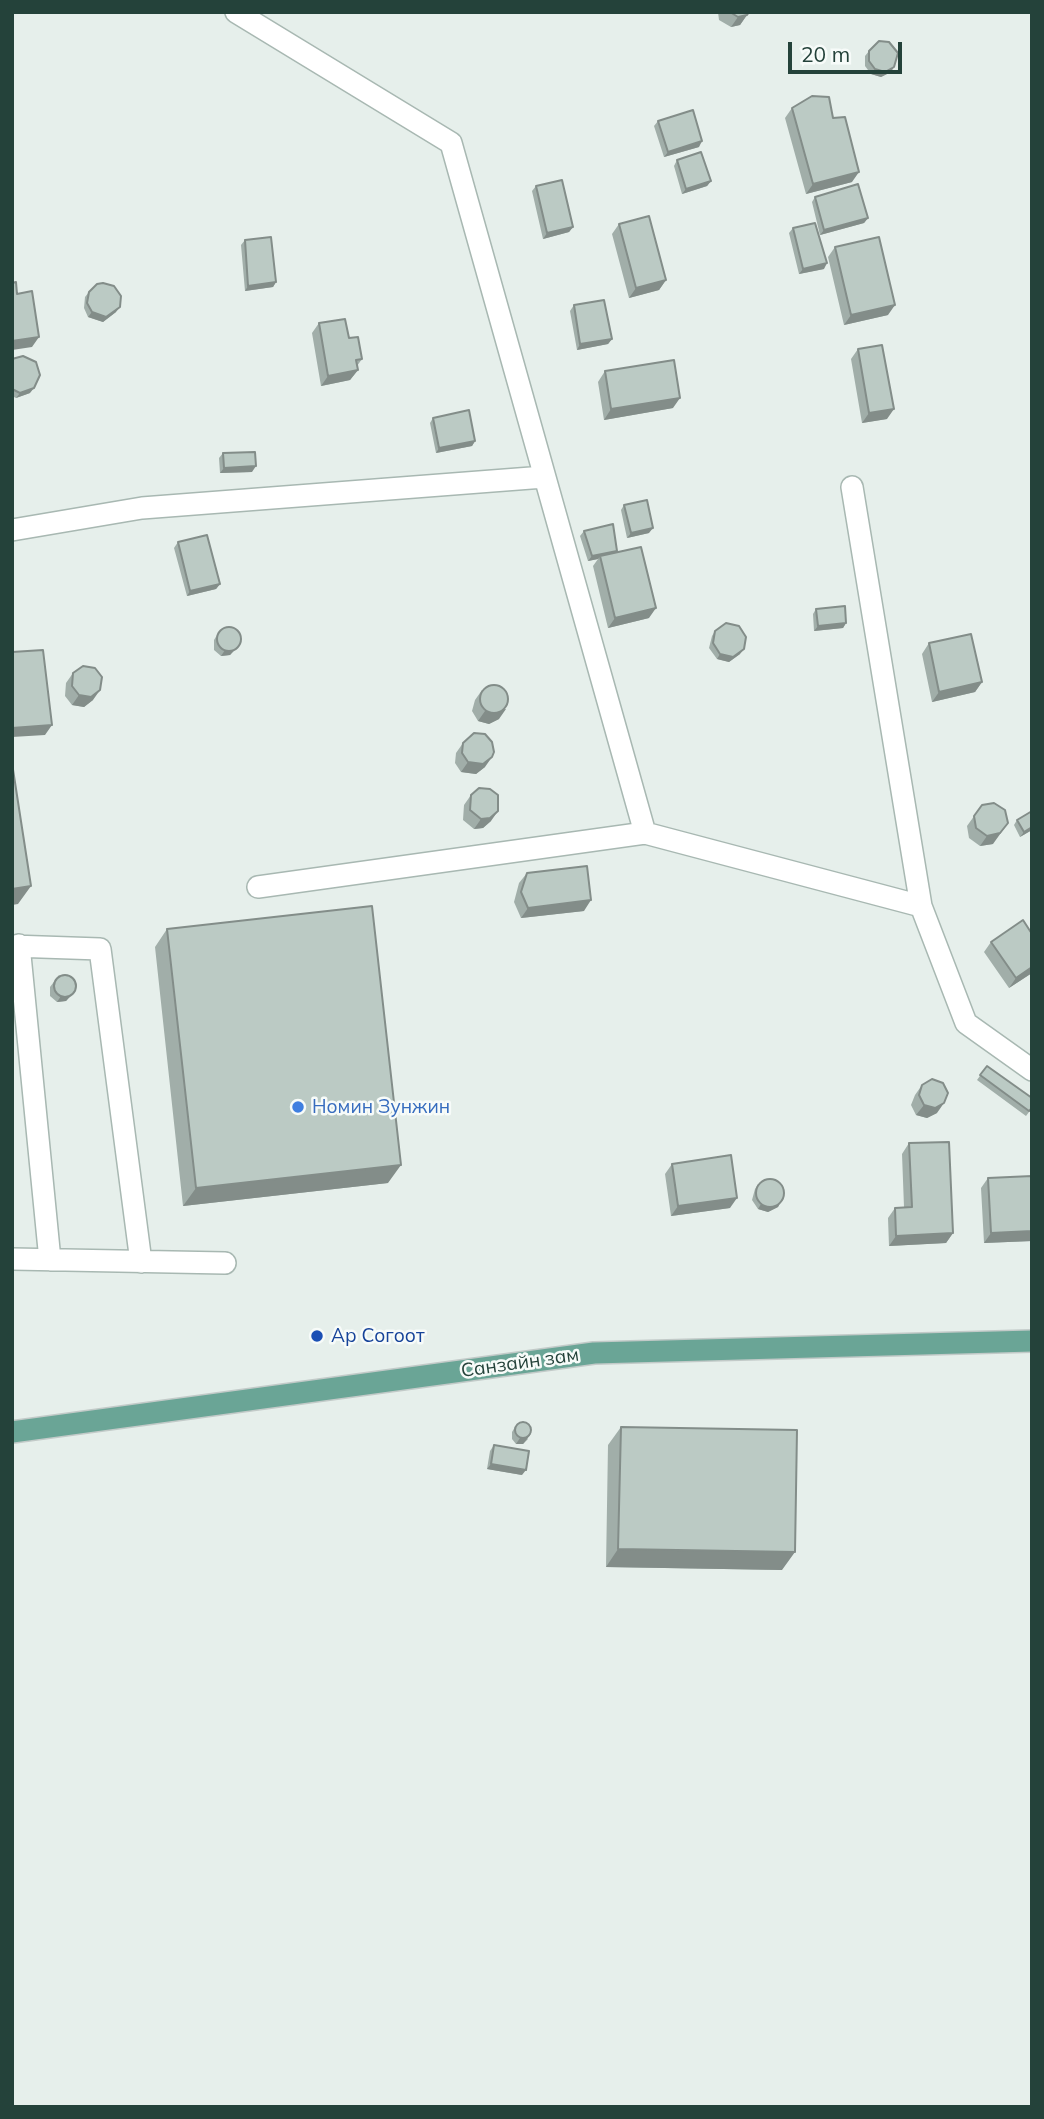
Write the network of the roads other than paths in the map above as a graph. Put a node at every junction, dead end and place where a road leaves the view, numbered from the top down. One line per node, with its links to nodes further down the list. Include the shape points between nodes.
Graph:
1 (236, 12): 2 (street, via 451,142)
2 (544, 477): 4 (street, via 142,508); 5 (street)
3 (852, 487): 7 (street)
4 (12, 530)
5 (645, 833): 6 (street); 7 (street)
6 (258, 887)
7 (921, 906): 9 (street, via 966,1023)
8 (15, 946): 11 (street); 12 (street, via 100,949)
9 (1032, 1070)
10 (12, 1259): 11 (street)
11 (50, 1259): 12 (street)
12 (141, 1262): 13 (street)
13 (225, 1263)
14 (1032, 1341): 15 (main road, Санзайн зам, via 594,1353)
15 (12, 1432)

